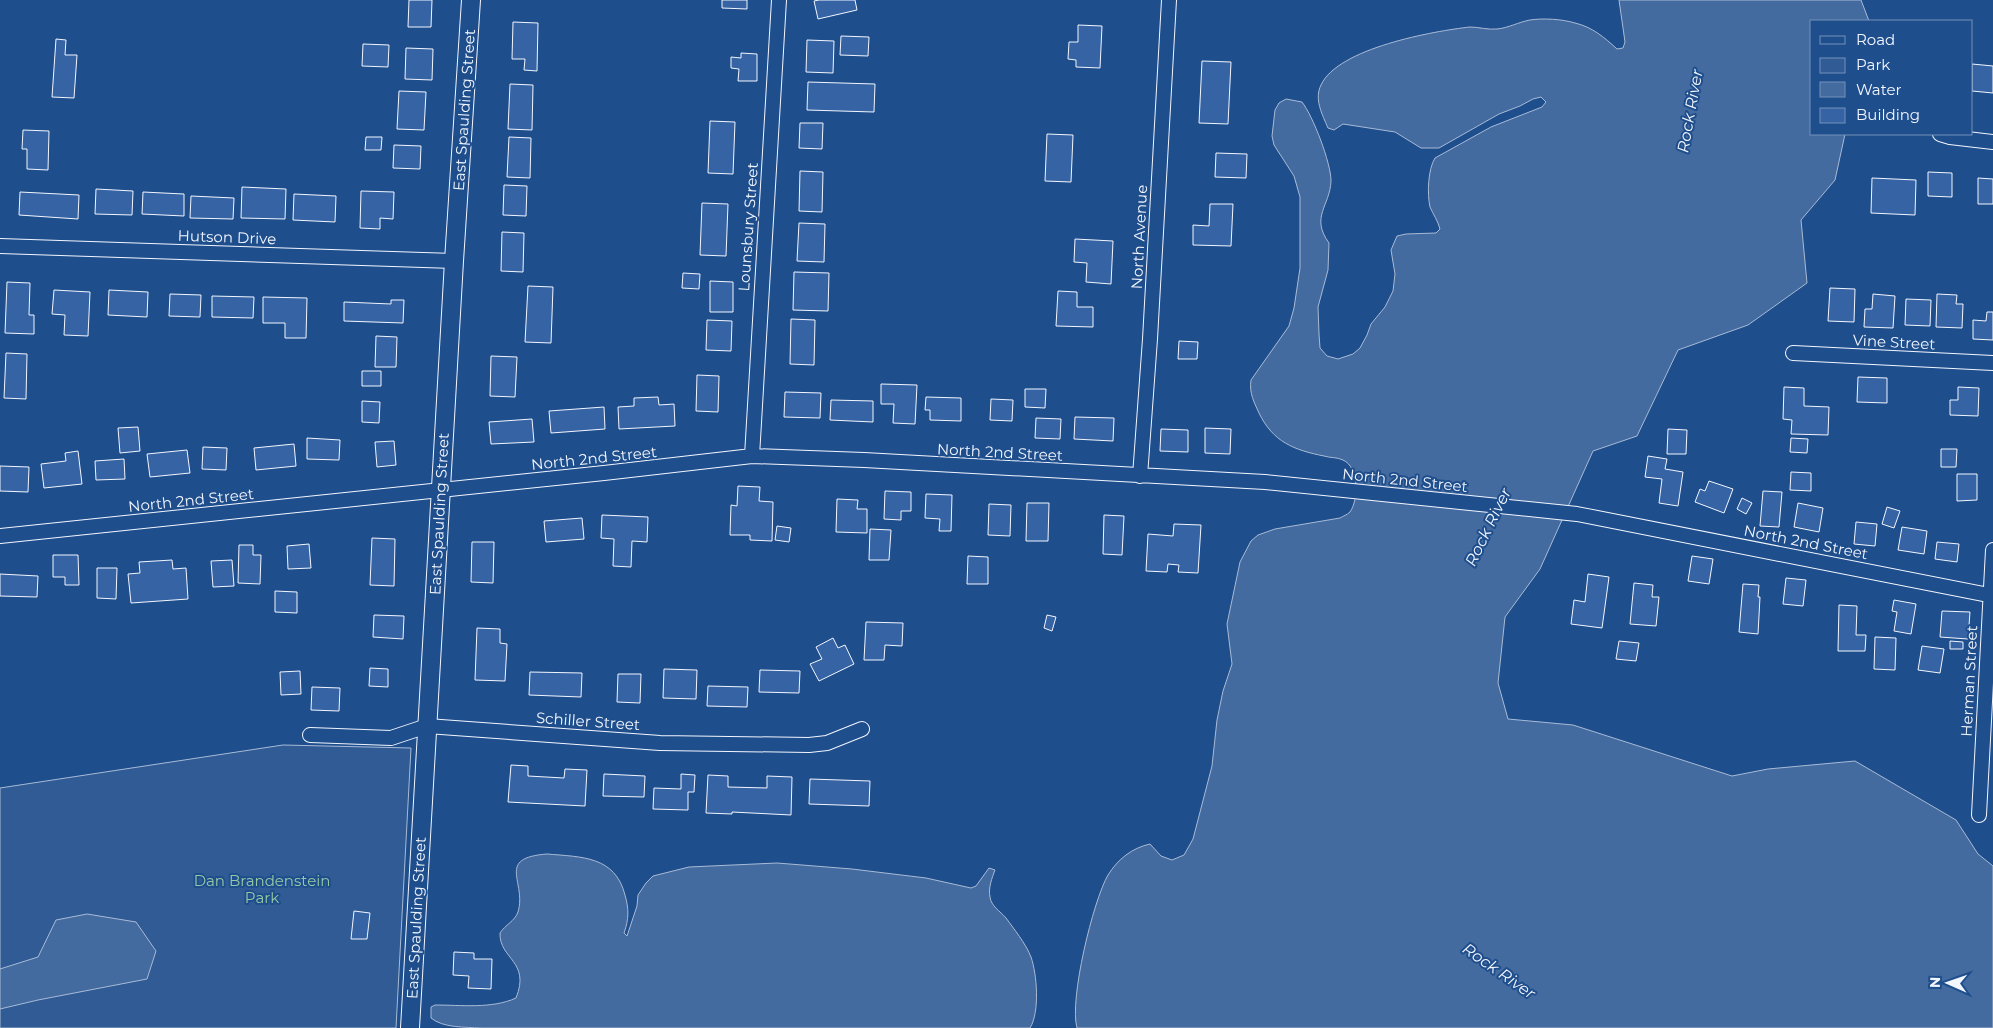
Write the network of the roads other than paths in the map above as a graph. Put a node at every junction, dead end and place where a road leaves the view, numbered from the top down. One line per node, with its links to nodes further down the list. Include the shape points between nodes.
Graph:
1 (471, 0): 7 (street, East Spaulding Street)
2 (779, 0): 10 (street, Lounsbury Street)
3 (1169, 0): 11 (street, North Avenue)
4 (1943, 135): 5 (street)
5 (1993, 142)
6 (0, 246): 7 (street, Hutson Drive)
7 (454, 261): 12 (street, East Spaulding Street)
8 (1793, 352): 9 (street, Vine Street)
9 (1993, 364)
10 (752, 456): 11 (street, North 2nd Street); 12 (street, North 2nd Street)
11 (1140, 476): 15 (street, North 2nd Street, via 1265,482 1577,514)
12 (441, 491): 13 (street, North 2nd Street); 16 (street, East Spaulding Street)
13 (0, 536)
14 (1993, 550): 15 (street, Herman Street)
15 (1992, 596): 19 (street, Herman Street)
16 (427, 726): 17 (street, Schiller Street, via 660,743 809,745); 18 (street, Schiller Street, via 391,738); 20 (street, East Spaulding Street)
17 (862, 729)
18 (310, 735)
19 (1979, 815)
20 (410, 1028)

